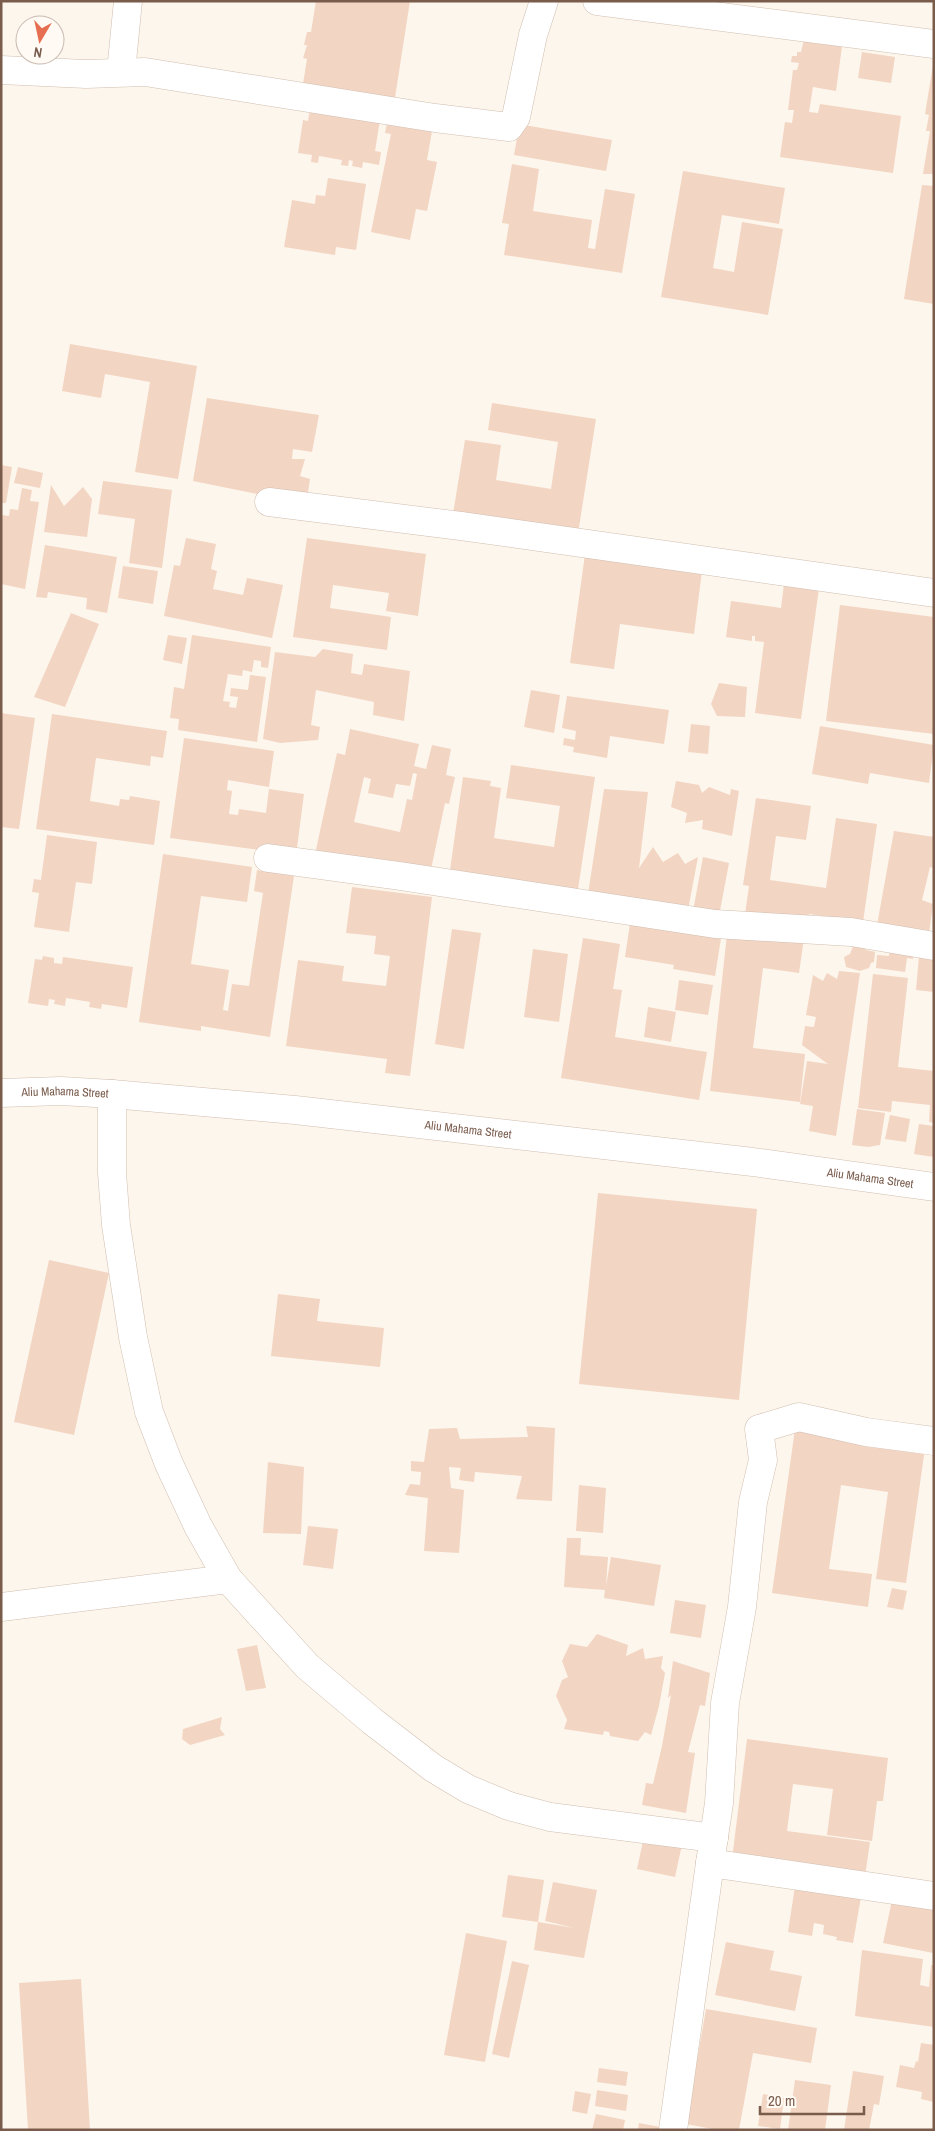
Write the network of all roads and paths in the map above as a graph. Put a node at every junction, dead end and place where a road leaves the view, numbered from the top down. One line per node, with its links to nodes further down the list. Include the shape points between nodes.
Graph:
1 (128, 1): 6 (street)
2 (544, 1): 6 (street, via 516,117 509,127 145,72)
3 (597, 1): 4 (street)
4 (934, 44)
5 (1, 70): 6 (street, via 86,74)
6 (121, 72)
7 (269, 502): 8 (street)
8 (934, 593)
9 (268, 858): 10 (street, via 716,924 851,932)
10 (934, 946)
11 (1, 1092): 12 (street, Aliu Mahama Street)
12 (112, 1094): 13 (street, Aliu Mahama Street, via 509,1134 753,1162); 15 (street, via 116,1225 133,1336 149,1412 190,1509)
13 (934, 1188)
14 (934, 1441): 17 (street, via 866,1432 800,1417 759,1429 763,1460 753,1502 742,1607 725,1703 719,1803)
15 (228, 1579): 16 (street); 17 (street, via 307,1666 417,1756 468,1789 509,1806 550,1817)
16 (1, 1607)
17 (712, 1851): 18 (street); 19 (street)
18 (934, 1896)
19 (673, 2130)

